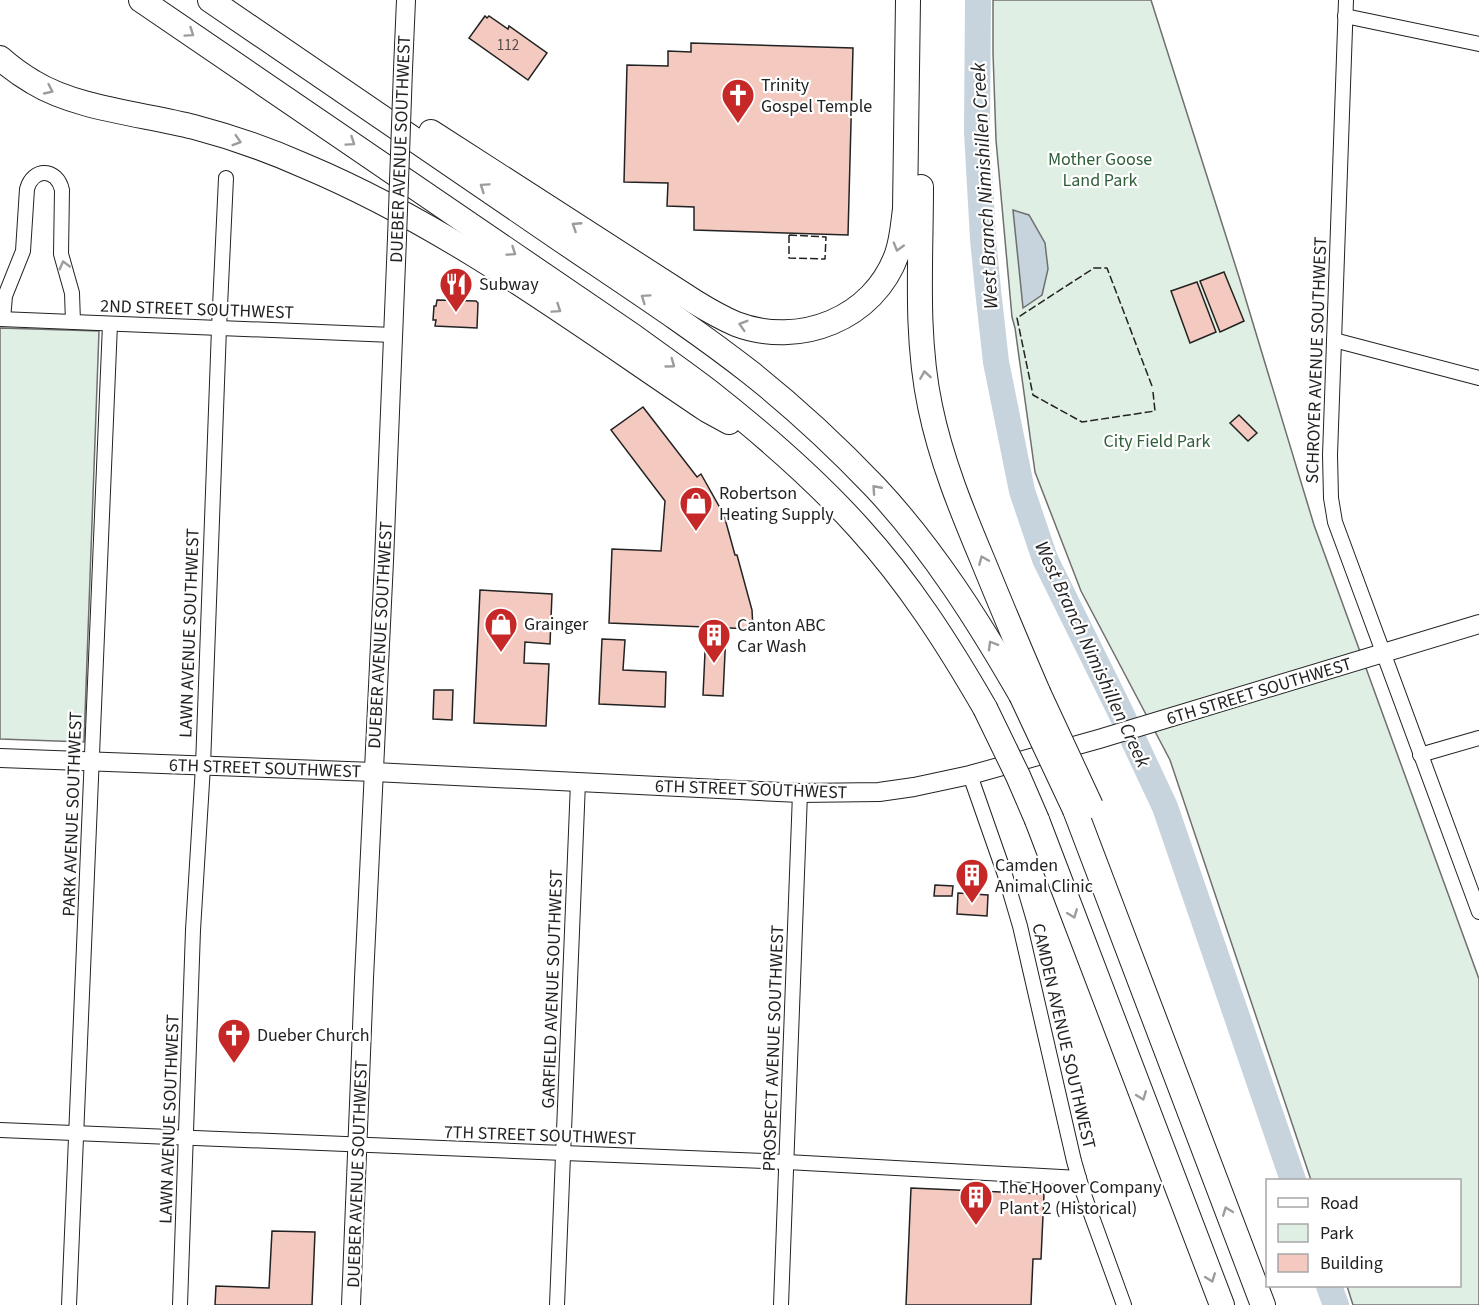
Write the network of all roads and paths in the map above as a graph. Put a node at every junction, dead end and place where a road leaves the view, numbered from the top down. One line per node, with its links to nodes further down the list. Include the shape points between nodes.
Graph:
1 (141, 0): 19 (highway, one-way to 19, via 633,336)
2 (210, 0): 8 (highway)
3 (406, 0): 16 (street, DUEBER AVENUE SOUTHWEST, bridge)
4 (908, 0): 8 (highway, one-way to 8, via 905,208 897,254 881,284 854,310 817,328 795,331 756,329 717,315 426,128)
5 (924, 0): 22 (highway, one-way to 5, via 958,501 929,404 921,332)
6 (1346, 0): 7 (street, SCHROYER AVENUE SOUTHWEST)
7 (1345, 16): 9 (street); 17 (street, SCHROYER AVENUE SOUTHWEST)
8 (271, 42): 22 (highway, one-way to 8, via 946,575 876,489 752,374)
9 (1479, 44)
10 (0, 58): 19 (highway, one-way to 19, via 34,83 58,94 259,147 362,191 443,235 707,411)
11 (226, 178): 15 (street, LAWN AVENUE SOUTHWEST)
12 (1, 319): 13 (street, 2ND STREET SOUTHWEST); 13 (street, one-way to 12, via 72,292 61,254 62,190 57,178 45,173 29,182 23,251 5,296)
13 (73, 322): 14 (street, 2ND STREET SOUTHWEST)
14 (110, 324): 15 (street, 2ND STREET SOUTHWEST); 26 (street, PARK AVENUE SOUTHWEST)
15 (219, 328): 16 (street, 2ND STREET SOUTHWEST); 27 (street, LAWN AVENUE SOUTHWEST)
16 (393, 335): 28 (street, DUEBER AVENUE SOUTHWEST)
17 (1334, 340): 18 (street); 21 (street, SCHROYER AVENUE SOUTHWEST, via 1331,498 1335,522)
18 (1479, 378)
19 (777, 448): 46 (highway, one-way to 46, bridge, via 831,498 891,566 935,624 985,708 1037,820)
20 (1479, 624): 21 (street, 6TH STREET SOUTHWEST)
21 (1383, 654): 24 (street, SCHROYER AVENUE SOUTHWEST); 29 (street, 6TH STREET SOUTHWEST)
22 (1030, 694): 47 (highway, one-way to 22, bridge, via 1168,1052 1083,808)
23 (1479, 738): 24 (street)
24 (1420, 755): 32 (street, SCHROYER AVENUE SOUTHWEST)
25 (0, 758): 26 (street, 6TH STREET SOUTHWEST)
26 (92, 762): 27 (street, 6TH STREET SOUTHWEST); 34 (street, PARK AVENUE SOUTHWEST)
27 (203, 766): 28 (street, 6TH STREET SOUTHWEST); 35 (street, LAWN AVENUE SOUTHWEST)
28 (374, 772): 30 (street, 6TH STREET SOUTHWEST); 36 (street, DUEBER AVENUE SOUTHWEST)
29 (970, 775): 31 (street, 6TH STREET SOUTHWEST, via 879,792); 39 (street, CAMDEN AVENUE SOUTHWEST, via 1020,926)
30 (578, 782): 31 (street, 6TH STREET SOUTHWEST); 37 (street, GARFIELD AVENUE SOUTHWEST)
31 (800, 793): 38 (street, PROSPECT AVENUE SOUTHWEST)
32 (1479, 912)
33 (0, 1130): 34 (street, 7TH STREET SOUTHWEST)
34 (77, 1134): 35 (street, 7TH STREET SOUTHWEST); 40 (street, PARK AVENUE SOUTHWEST)
35 (186, 1138): 36 (street, 7TH STREET SOUTHWEST); 41 (street, LAWN AVENUE SOUTHWEST)
36 (358, 1145): 37 (street, 7TH STREET SOUTHWEST); 42 (street, DUEBER AVENUE SOUTHWEST)
37 (563, 1154): 38 (street, 7TH STREET SOUTHWEST); 43 (street, GARFIELD AVENUE SOUTHWEST)
38 (787, 1162): 39 (street, 7TH STREET SOUTHWEST); 44 (street, PROSPECT AVENUE SOUTHWEST)
39 (1079, 1178): 45 (street, CAMDEN AVENUE SOUTHWEST)
40 (69, 1305)
41 (180, 1305)
42 (351, 1305)
43 (557, 1305)
44 (781, 1305)
45 (1124, 1305)
46 (1222, 1305)
47 (1263, 1305)

